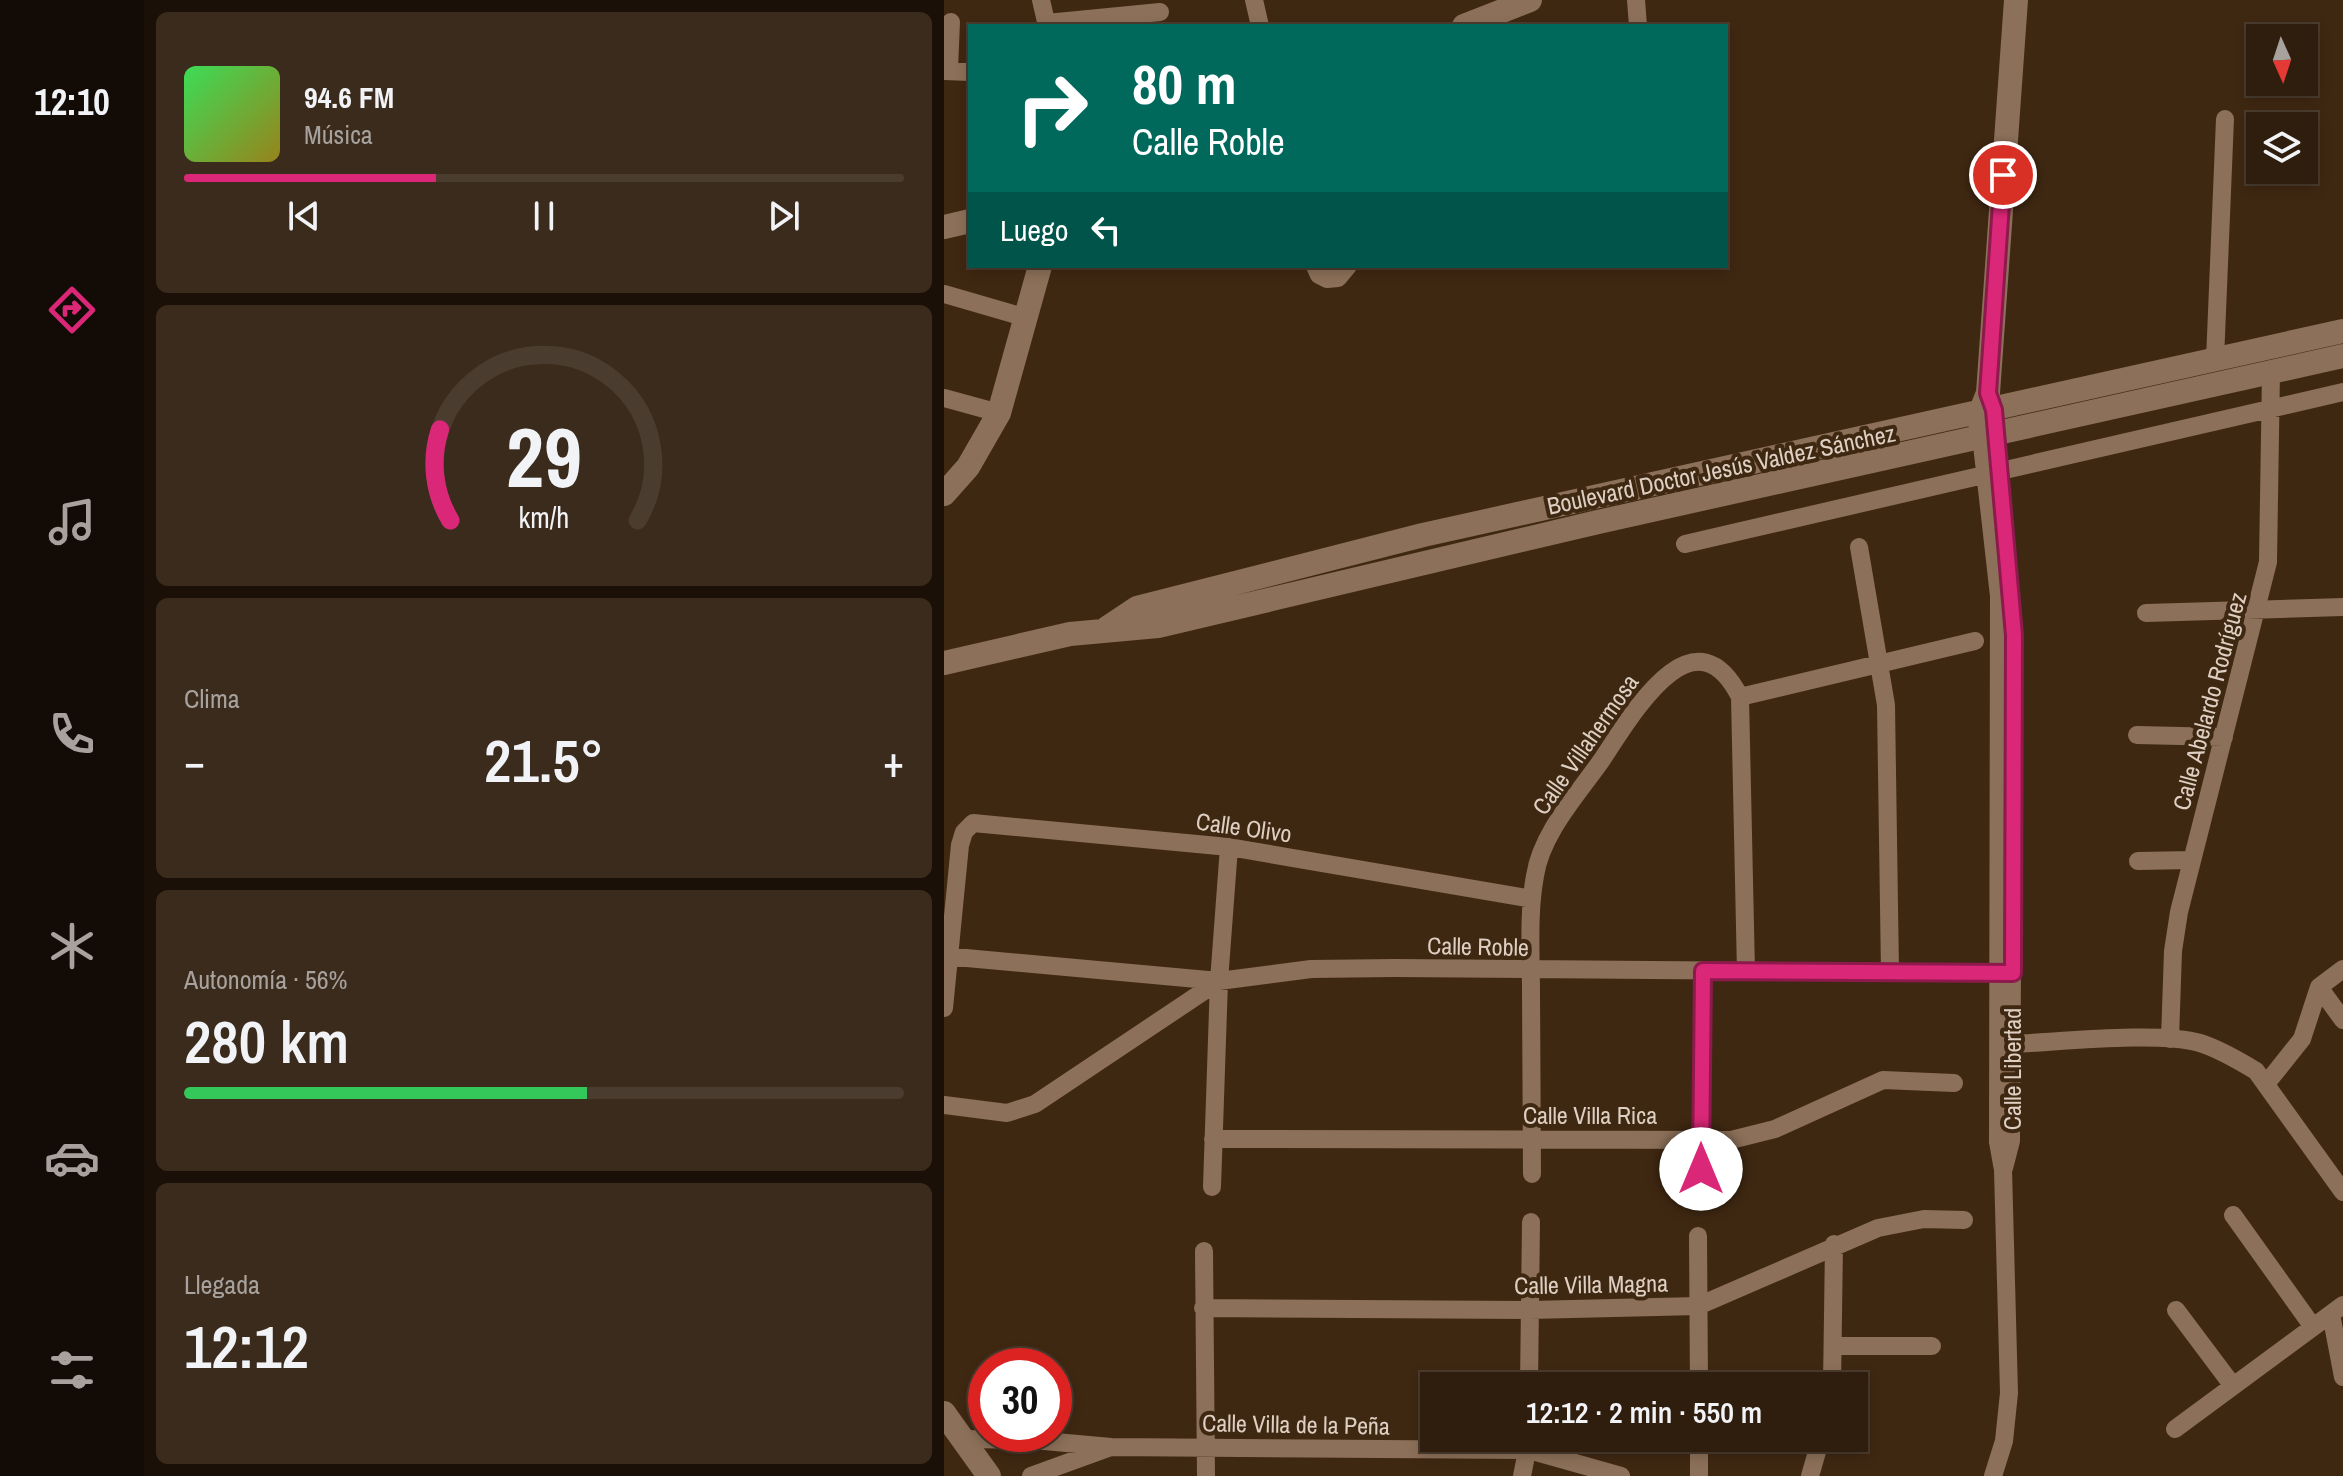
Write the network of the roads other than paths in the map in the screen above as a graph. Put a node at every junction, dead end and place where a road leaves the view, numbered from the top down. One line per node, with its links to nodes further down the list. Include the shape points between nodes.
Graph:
1 (1041, 0): 9 (street)
2 (1254, 0): 11 (street)
3 (1530, 0): 6 (main road)
4 (1636, 0): 13 (street)
5 (2016, 0): 32 (main road, Calle Libertad)
6 (1505, 5): 12 (main road)
7 (1160, 12): 10 (street)
8 (951, 22): 14 (street)
9 (1047, 24)
10 (1056, 24)
11 (1260, 24)
12 (1468, 24)
13 (1638, 24)
14 (947, 70): 15 (street)
15 (968, 72)
16 (2225, 119): 26 (street)
17 (968, 221): 18 (main road)
18 (944, 227)
19 (1040, 268): 23 (main road)
20 (1316, 268): 21 (street, via 1327,279 1338,278)
21 (1346, 268)
22 (944, 294): 23 (street)
23 (1027, 318): 31 (main road)
24 (2343, 331): 26 (main road, Boulevard Doctor Jesús Valdez Sánchez)
25 (2343, 356): 27 (main road, Boulevard Doctor Jesús Valdez Sánchez)
26 (2215, 360): 32 (main road, Boulevard Doctor Jesús Valdez Sánchez)
27 (2271, 372): 30 (street, Calle Abelardo Rodríguez); 32 (main road, Boulevard Doctor Jesús Valdez Sánchez)
28 (2343, 392): 30 (street)
29 (944, 398): 31 (street)
30 (2272, 409): 33 (street); 40 (street, Calle Abelardo Rodríguez, via 2271,536)
31 (999, 413): 34 (main road, via 968,467)
32 (1988, 417): 33 (street, Calle Libertad); 35 (main road, Boulevard Doctor Jesús Valdez Sánchez); 36 (main road, Boulevard Doctor Jesús Valdez Sánchez)
33 (1992, 474): 37 (street); 59 (street, Calle Libertad, via 2003,560)
34 (944, 494)
35 (1556, 505): 36 (main road); 42 (main road, Boulevard Doctor Jesús Valdez Sánchez, via 1137,608)
36 (1563, 530): 42 (main road, Boulevard Doctor Jesús Valdez Sánchez, via 1158,626)
37 (1685, 544)
38 (1859, 547): 44 (street)
39 (2343, 607): 40 (street)
40 (2258, 610): 41 (street); 48 (street, Calle Abelardo Rodríguez)
41 (2146, 613)
42 (1107, 628): 45 (main road, Boulevard Doctor Jesús Valdez Sánchez)
43 (1975, 641): 44 (street)
44 (1881, 661): 46 (street); 58 (street, via 1889,752)
45 (944, 663)
46 (1740, 697): 52 (street, Calle Villahermosa, via 1724,673 1707,665 1684,664 1656,682 1542,851); 57 (street)
47 (2137, 735): 48 (street)
48 (2224, 737): 50 (street, Calle Abelardo Rodríguez)
49 (1229, 847): 52 (street, Calle Olivo); 53 (street, Calle Olivo, via 983,823 967,827 960,845); 60 (street)
50 (2192, 860): 51 (street); 64 (street, Calle Abelardo Rodríguez, via 2174,942)
51 (2138, 861)
52 (1532, 899): 55 (street, Calle Villahermosa)
53 (947, 956): 60 (street, Calle Roble); 62 (street)
54 (2343, 969): 61 (street)
55 (1531, 971): 56 (street, Calle Roble); 60 (street, Calle Roble, via 1311,969); 70 (street, Calle Villahermosa)
56 (1703, 971): 57 (street, Calle Roble); 71 (street)
57 (1746, 972): 58 (street, Calle Roble)
58 (1890, 972): 59 (street, Calle Roble)
59 (2005, 973): 65 (street, Calle Libertad); 72 (street, Calle Libertad, via 1998,1142)
60 (1219, 981): 68 (street, via 1035,1104 1007,1113); 69 (street)
61 (2319, 987): 63 (street); 66 (street, via 2302,1039)
62 (944, 1008)
63 (2343, 1020)
64 (2170, 1039): 65 (street); 66 (street, via 2199,1043)
65 (2012, 1044): 72 (street, Calle Libertad, via 2011,1141)
66 (2261, 1077): 75 (street)
67 (1954, 1083): 71 (street, Calle Villa Rica, via 1883,1080 1752,1137)
68 (944, 1105)
69 (1213, 1139): 70 (street, Calle Villa Rica); 74 (street)
70 (1532, 1139): 71 (street, Calle Villa Rica); 73 (street, Calle Villahermosa)
71 (1701, 1140): 76 (street)
72 (2003, 1170): 113 (street, Calle Libertad, via 2009,1393 2004,1441)
73 (1532, 1174)
74 (1212, 1187)
75 (2343, 1192)
76 (1701, 1198)
77 (2233, 1215): 88 (street)
78 (1964, 1220): 81 (street, Calle Villa Magna, via 1905,1221)
79 (1531, 1222): 86 (street)
80 (1698, 1236): 83 (street)
81 (1834, 1244): 83 (street, Calle Villa Magna); 89 (street)
82 (1204, 1251): 84 (street)
83 (1698, 1306): 86 (street, Calle Villa Magna); 92 (street)
84 (1203, 1308): 86 (street, Calle Villa Magna); 100 (street)
85 (2337, 1309): 88 (street); 94 (street)
86 (1530, 1310): 91 (street)
87 (2176, 1310): 95 (street)
88 (2313, 1327): 95 (street)
89 (1835, 1346): 90 (street); 93 (street)
90 (1932, 1346)
91 (1529, 1372)
92 (1699, 1372)
93 (1833, 1372)
94 (2343, 1377)
95 (2233, 1386): 97 (street)
96 (944, 1413): 98 (main road)
97 (2175, 1429)
98 (962, 1439): 101 (street, Calle Villa de la Peña); 106 (main road)
99 (1420, 1445): 100 (street, Calle Villa de la Peña)
100 (1206, 1446): 101 (street, Calle Villa de la Peña); 108 (street)
101 (1111, 1447): 107 (street, Calle Villa de la Peña)
102 (1527, 1452): 109 (street)
103 (1552, 1452): 110 (street, Calle Villa de la Peña)
104 (1699, 1452): 111 (street)
105 (1817, 1452): 112 (street)
106 (989, 1476)
107 (1031, 1476)
108 (1206, 1476)
109 (1522, 1476)
110 (1621, 1476)
111 (1699, 1476)
112 (1810, 1476)
113 (1993, 1476)

